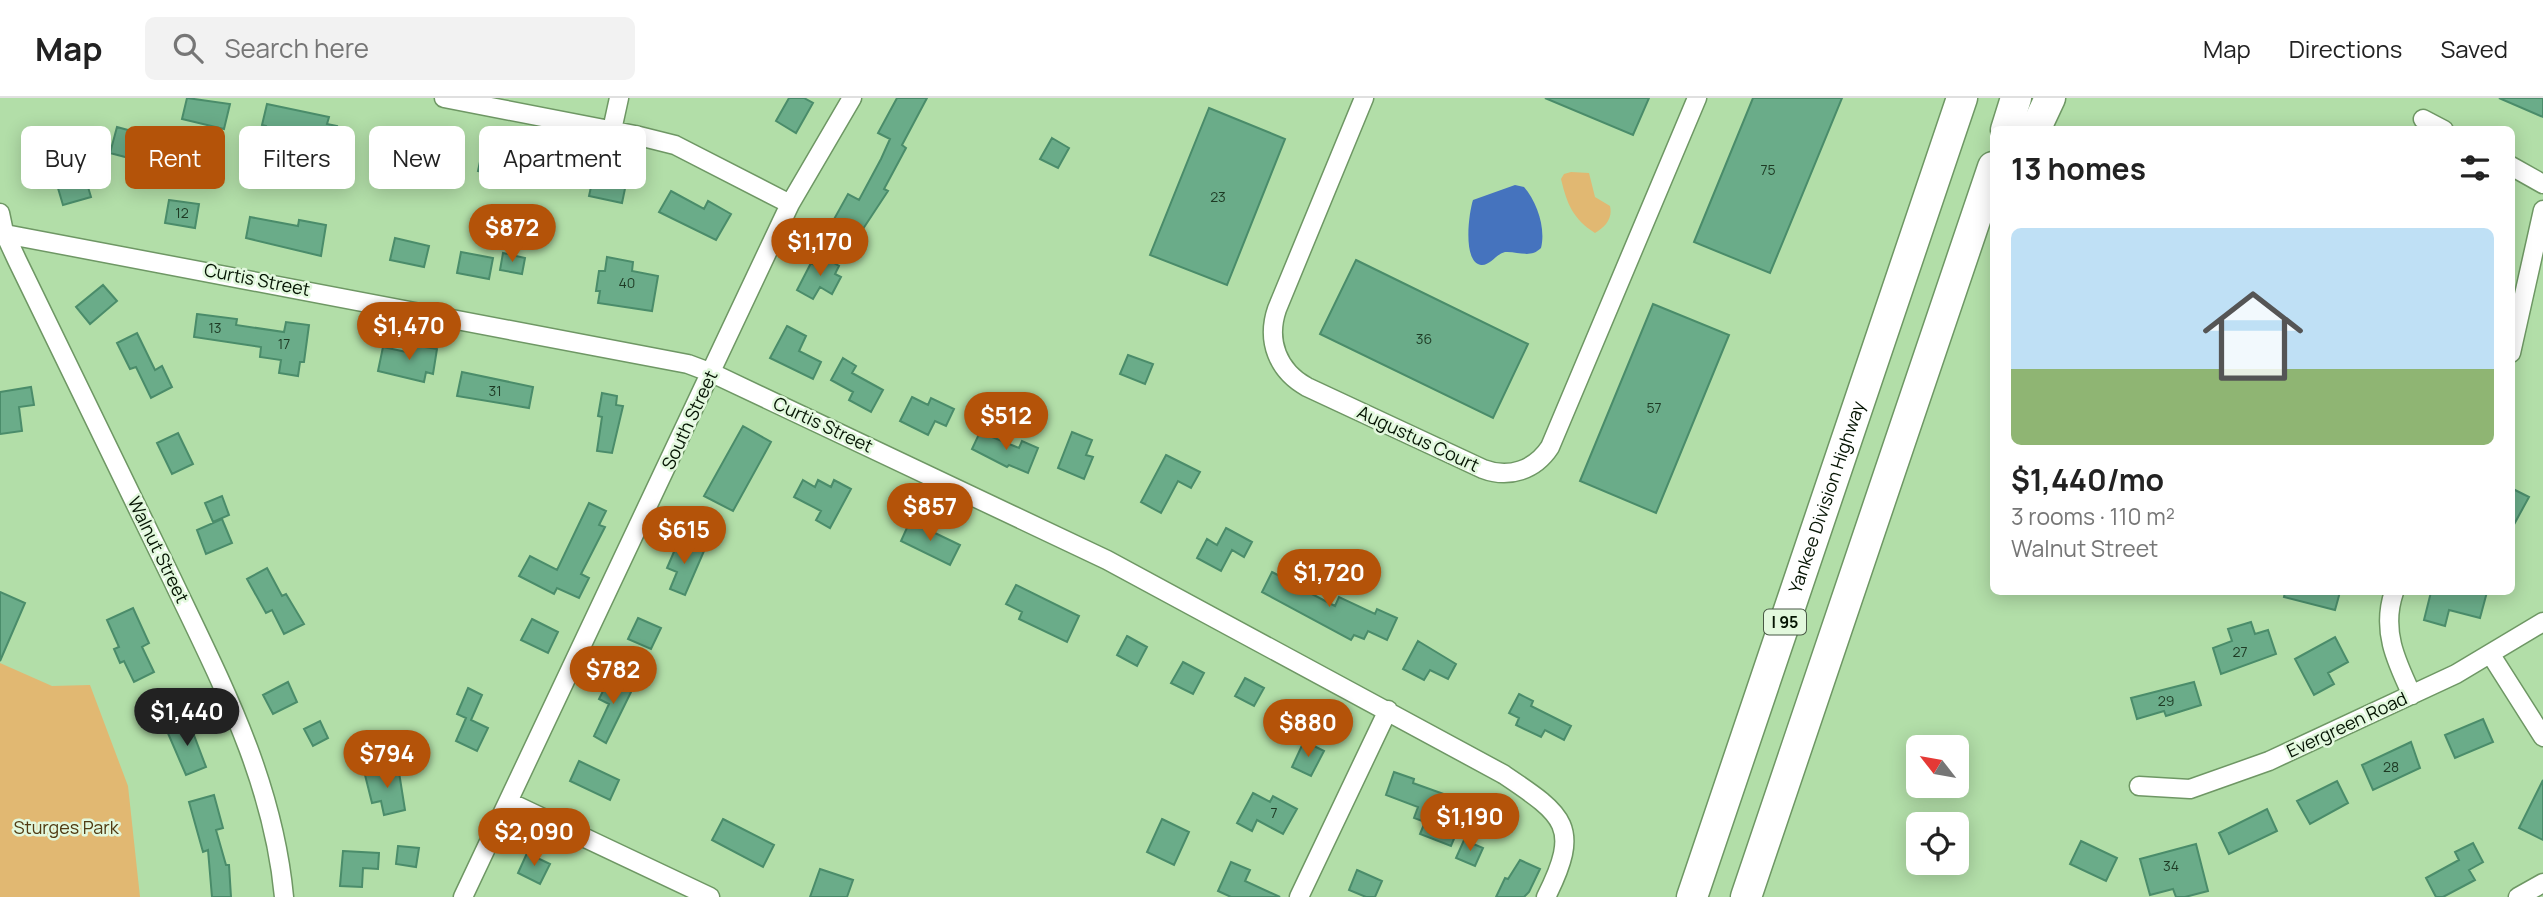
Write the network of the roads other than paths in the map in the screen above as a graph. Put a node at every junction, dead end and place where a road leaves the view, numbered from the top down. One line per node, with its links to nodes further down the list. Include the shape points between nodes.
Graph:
1 (444, 98): 11 (street)
2 (618, 98): 12 (street)
3 (852, 98): 20 (street, South Street)
4 (1364, 98): 5 (street, Augustus Court, via 1277,309 1272,331 1276,354 1289,374 1307,387 1483,469 1503,473 1530,467 1550,447)
5 (1697, 98)
6 (1944, 98): 26 (highway)
7 (1962, 98): 26 (highway, Yankee Division Highway / I 95)
8 (2016, 98): 13 (highway)
9 (2050, 98): 14 (highway)
10 (2423, 119): 15 (street)
11 (591, 126)
12 (613, 126)
13 (2007, 126)
14 (2037, 126)
15 (2436, 126)
16 (646, 139): 20 (street, via 688,150)
17 (2515, 168): 19 (street)
18 (1990, 176): 28 (highway)
19 (2543, 184)
20 (790, 204): 27 (street, South Street)
21 (2543, 210): 25 (street)
22 (0, 213): 23 (street, Walnut Street)
23 (2, 232): 27 (street, Curtis Street, via 685,363); 39 (street, Walnut Street, via 202,642 251,753 272,820)
24 (1990, 238): 28 (highway)
25 (2515, 335)
26 (1879, 347): 44 (highway, Yankee Division Highway / I 95)
27 (712, 373): 33 (street, Curtis Street, via 1107,560); 36 (street, South Street)
28 (1869, 537): 38 (highway)
29 (2393, 595): 32 (street, via 2389,633)
30 (2543, 622): 31 (street, Evergreen Road)
31 (2491, 655): 32 (street, Evergreen Road); 34 (street)
32 (2412, 695): 35 (street, Evergreen Road, via 2269,761 2209,783 2180,790)
33 (1388, 710): 42 (street); 43 (street, Curtis Street, via 1503,774 1539,800 1564,827 1564,859)
34 (2543, 737)
35 (2139, 786)
36 (509, 802): 40 (street, South Street); 41 (street)
37 (2543, 883): 45 (street)
38 (1747, 895)
39 (284, 897)
40 (463, 897)
41 (710, 897)
42 (1299, 897)
43 (1546, 897)
44 (1692, 897)
45 (2518, 897)

